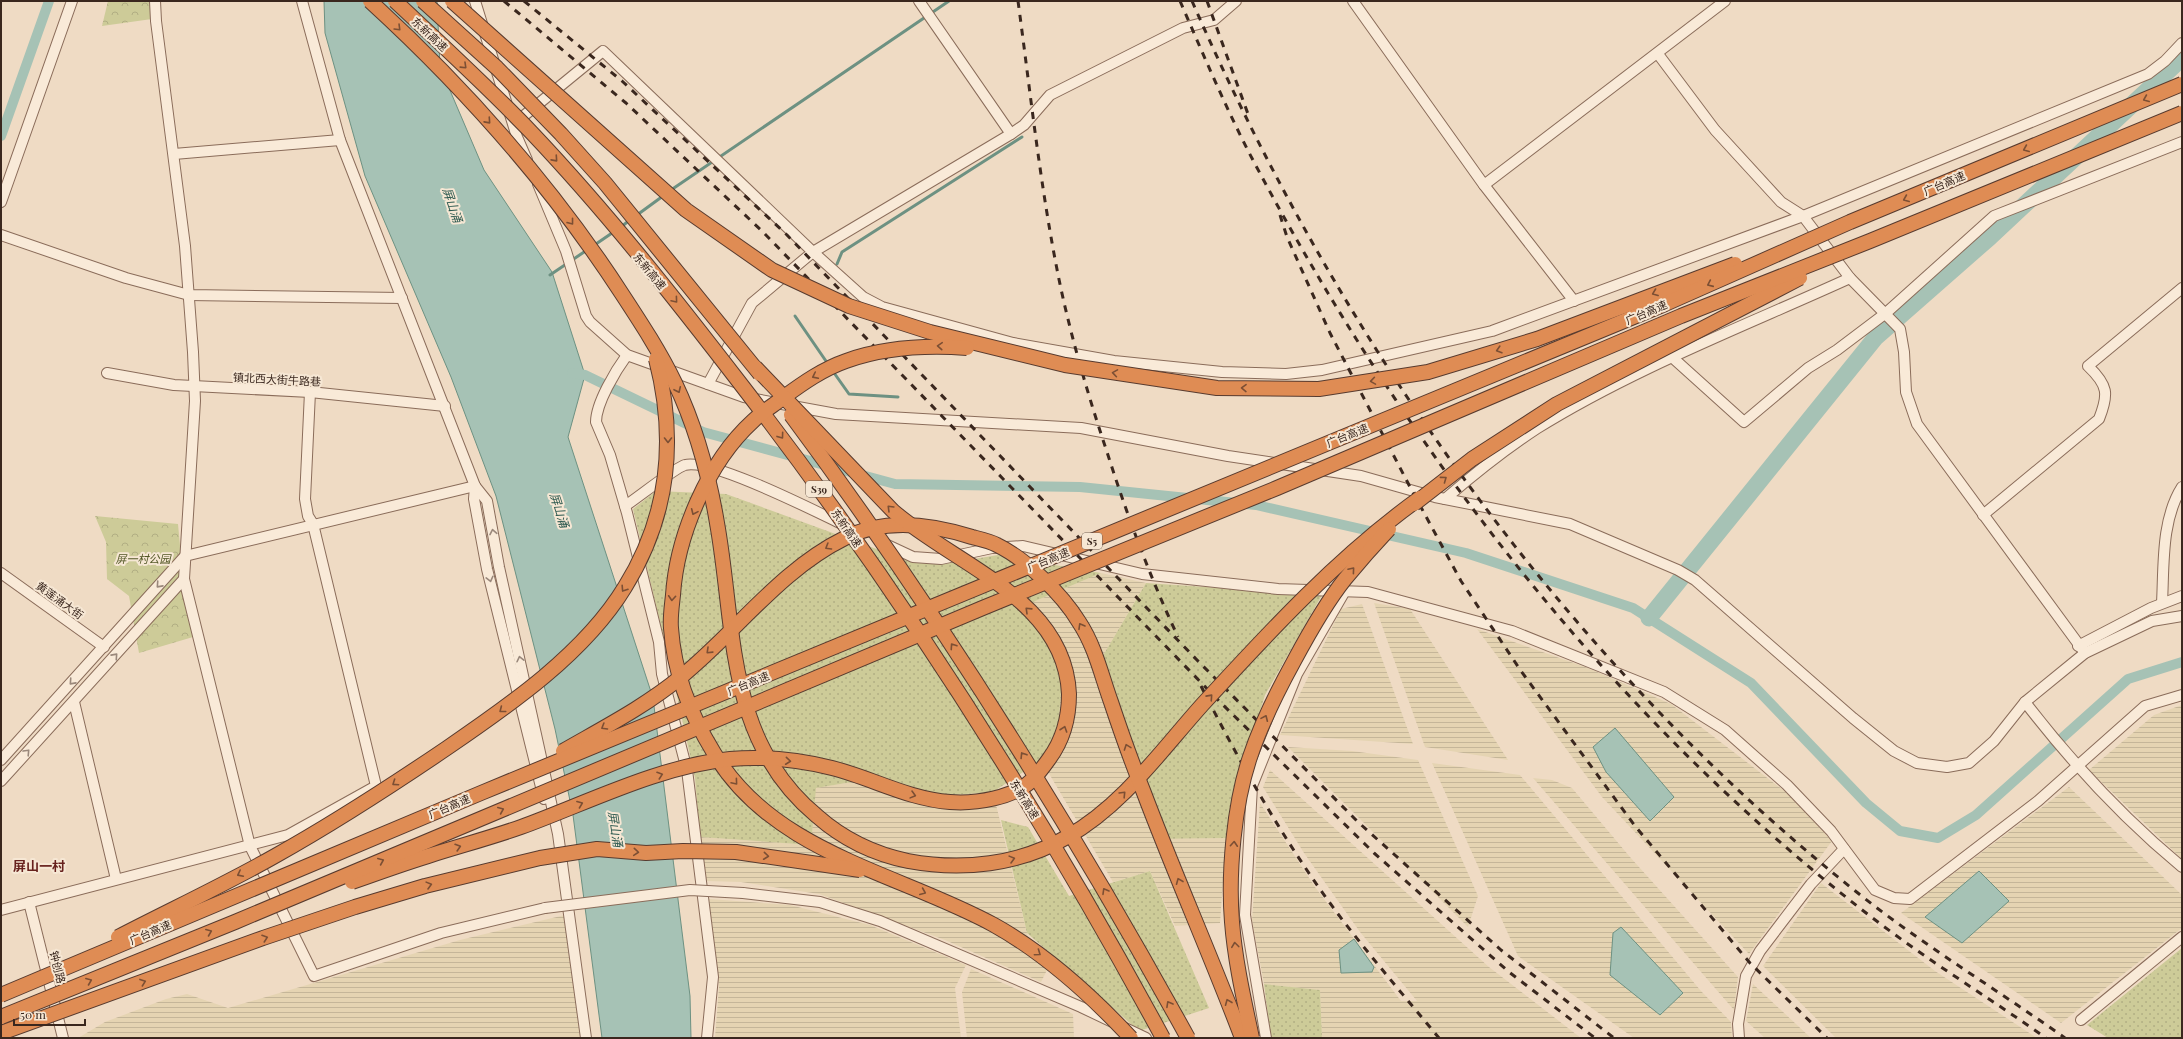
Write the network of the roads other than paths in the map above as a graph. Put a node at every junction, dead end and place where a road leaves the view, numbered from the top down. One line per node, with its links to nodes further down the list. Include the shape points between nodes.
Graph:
1 (72, 1): 23 (street)
2 (155, 1): 21 (street)
3 (302, 1): 19 (street)
4 (370, 1): 35 (highway, one-way to 35, bridge, via 457,87 514,151 595,253)
5 (395, 1): 87 (highway, 东新高速 / S39, one-way to 87, bridge, via 486,86 574,180 696,326 777,431 890,590 975,720 1063,861)
6 (423, 1): 39 (highway, 东新高速 / S39, bridge, via 502,73 561,134 605,183)
7 (452, 1): 36 (highway, bridge, via 686,210 772,270 849,306 930,332)
8 (475, 1): 17 (street)
9 (1236, 1): 18 (street, via 1214,20 1183,28 1050,95 1024,125)
10 (1353, 1): 22 (street)
11 (1725, 1): 14 (street)
12 (921, 4): 18 (street)
13 (2182, 43): 24 (street, via 2148,74)
14 (1658, 54): 22 (street); 24 (street, via 1715,130 1781,202)
15 (2182, 84): 25 (highway, 广台高速 / S5, one-way to 25, bridge)
16 (2182, 113): 27 (highway, 广台高速 / S5, bridge)
17 (513, 124): 28 (street, via 603,51); 37 (street, via 566,252 586,316)
18 (1011, 134): 28 (street)
19 (340, 140): 21 (street); 32 (street)
20 (2182, 142): 34 (street, via 1994,216)
21 (174, 154): 31 (street)
22 (1484, 185): 33 (street)
23 (1, 202)
24 (1803, 216): 29 (street); 33 (street)
25 (1850, 222): 36 (highway, one-way to 36, bridge, via 1537,339 1428,372 1319,389 1217,388 1065,365); 67 (highway, 广台高速 / S5, one-way to 67, bridge, via 1666,304)
26 (1, 235): 31 (street, via 126,278)
27 (1870, 241): 47 (highway, one-way to 27, bridge, via 1472,459 1557,404); 75 (highway, 广台高速 / S5, one-way to 27, bridge, via 985,607 1277,488 1681,316)
28 (813, 252): 33 (street, via 863,297 882,307 1013,343 1114,361 1222,372 1286,374 1322,370 1492,331); 41 (street, via 752,303)
29 (1850, 278): 34 (street); 38 (street)
30 (2182, 288): 50 (street, via 2088,366 2106,388 2106,402 2099,419)
31 (189, 296): 32 (street); 42 (street)
32 (402, 298): 44 (street)
33 (1574, 301)
34 (1886, 313): 38 (street, via 1837,350 1808,368 1744,422); 50 (street, via 1900,329 1906,392 1917,424)
35 (647, 334): 47 (highway, one-way to 47, bridge, via 681,397 706,472 718,526 736,667 746,709 759,743 790,791 823,822 866,848 903,860 950,866 1000,862 1046,848 1088,824 1123,794 1226,678 1345,558); 77 (highway, one-way to 77, bridge, via 656,359 666,405 668,440 660,510 642,558 625,588 590,632 535,683 490,719 374,797 275,856)
36 (1007, 351): 71 (highway, one-way to 71, bridge, via 932,345 890,350 846,361 809,378 753,421 731,446 707,483 676,559 670,624 674,655 687,702 714,754 747,796 792,832)
37 (627, 355): 41 (street); 49 (street, via 617,369 596,416 597,428 610,455)
38 (1673, 358): 48 (street, via 1614,386 1537,429 1485,465)
39 (755, 367): 75 (highway, one-way to 39, bridge, via 426,856 518,828 623,788 701,763 753,759 809,764 832,768 925,798 951,802 1000,797 1031,782 1058,746 1069,706 1068,677 1062,656 1052,636 1025,606 995,581 914,529 893,511); 88 (highway, 东新高速 / S39, one-way to 39, bridge, via 1084,856 980,687 907,578)
40 (107, 373): 42 (street, 镇北西大街牛路巷)
41 (708, 384): 48 (street, via 744,397 836,414 1081,428 1228,456 1361,476)
42 (194, 386): 43 (street, 镇北西大街牛路巷); 52 (street)
43 (310, 392): 44 (street, 镇北西大街牛路巷); 51 (street, via 305,499 308,516)
44 (445, 406): 45 (street)
45 (475, 486): 51 (street); 83 (street, via 474,499 487,569 543,795 558,834)
46 (2182, 487): 57 (street, via 2176,495 2166,535)
47 (1420, 498): 81 (highway, one-way to 47, bridge, via 1236,957 1232,921 1231,882 1236,824 1249,758 1273,702 1320,614 1364,556)
48 (1444, 499): 63 (street, via 1570,524 1678,570 1695,580 1894,751 1918,762 1947,767 1969,763 1994,741)
49 (625, 506): 55 (street, via 685,464 708,465 778,494 913,557 941,559 992,548 1023,546 1142,574 1278,589); 84 (street, via 659,642 662,674 687,770 713,977)
50 (1983, 515): 60 (street)
51 (313, 524): 52 (street); 68 (street, via 376,786 288,835)
52 (185, 556): 54 (street); 59 (street, one-way to 59)
53 (1, 573): 59 (street, 黄莲涌大街)
54 (184, 579): 62 (street, one-way to 54); 68 (street)
55 (1345, 591): 69 (street, via 1368,592 1512,631 1664,692 1725,730 1787,785 1831,831); 81 (street, via 1297,674 1252,786 1244,915)
56 (2182, 596): 57 (street)
57 (2162, 603): 60 (street)
58 (2182, 616): 60 (street, via 2152,621)
59 (104, 647): 64 (street, one-way to 64)
60 (2082, 650): 63 (street)
61 (2182, 695): 65 (street, via 2145,706)
62 (74, 702): 66 (street, one-way to 62); 72 (street)
63 (2025, 702): 65 (street)
64 (1, 760)
65 (2079, 766): 69 (street, via 2038,801 1910,899 1894,898 1875,890); 70 (street, via 2144,835)
66 (1, 781)
67 (481, 793): 77 (highway, 广台高速 / S5, bridge); 90 (highway, one-way to 67, bridge, via 1144,793 1087,635 1060,597 1019,559 997,544 960,533 911,526 881,526 847,537 822,550 791,573 698,661 654,697 542,763)
68 (250, 846): 72 (street); 86 (street, bridge, via 314,976 441,933 545,908 690,890 743,892 820,902 880,921 1081,1007)
69 (1844, 850): 91 (street, via 1811,884 1760,951 1746,976 1738,1024)
70 (2182, 867)
71 (887, 877): 80 (highway, one-way to 71, bridge, via 355,907 424,886 540,858 597,849 646,853 736,852 818,862); 85 (highway, one-way to 85, bridge, via 953,904 1019,940 1068,976)
72 (116, 879): 73 (street)
73 (30, 902): 74 (street); 82 (street, 钟创路)
74 (1, 910)
75 (235, 922): 78 (highway, 广台高速 / S5, one-way to 75, bridge)
76 (2182, 937): 79 (street)
77 (3, 995)
78 (1, 1017)
79 (2081, 1020)
80 (1, 1033)
81 (1261, 1036): 89 (street)
82 (63, 1038)
83 (586, 1038)
84 (707, 1038)
85 (1131, 1038)
86 (1146, 1038)
87 (1163, 1038)
88 (1188, 1038)
89 (1235, 1038)
90 (1242, 1038)
91 (1739, 1038)

